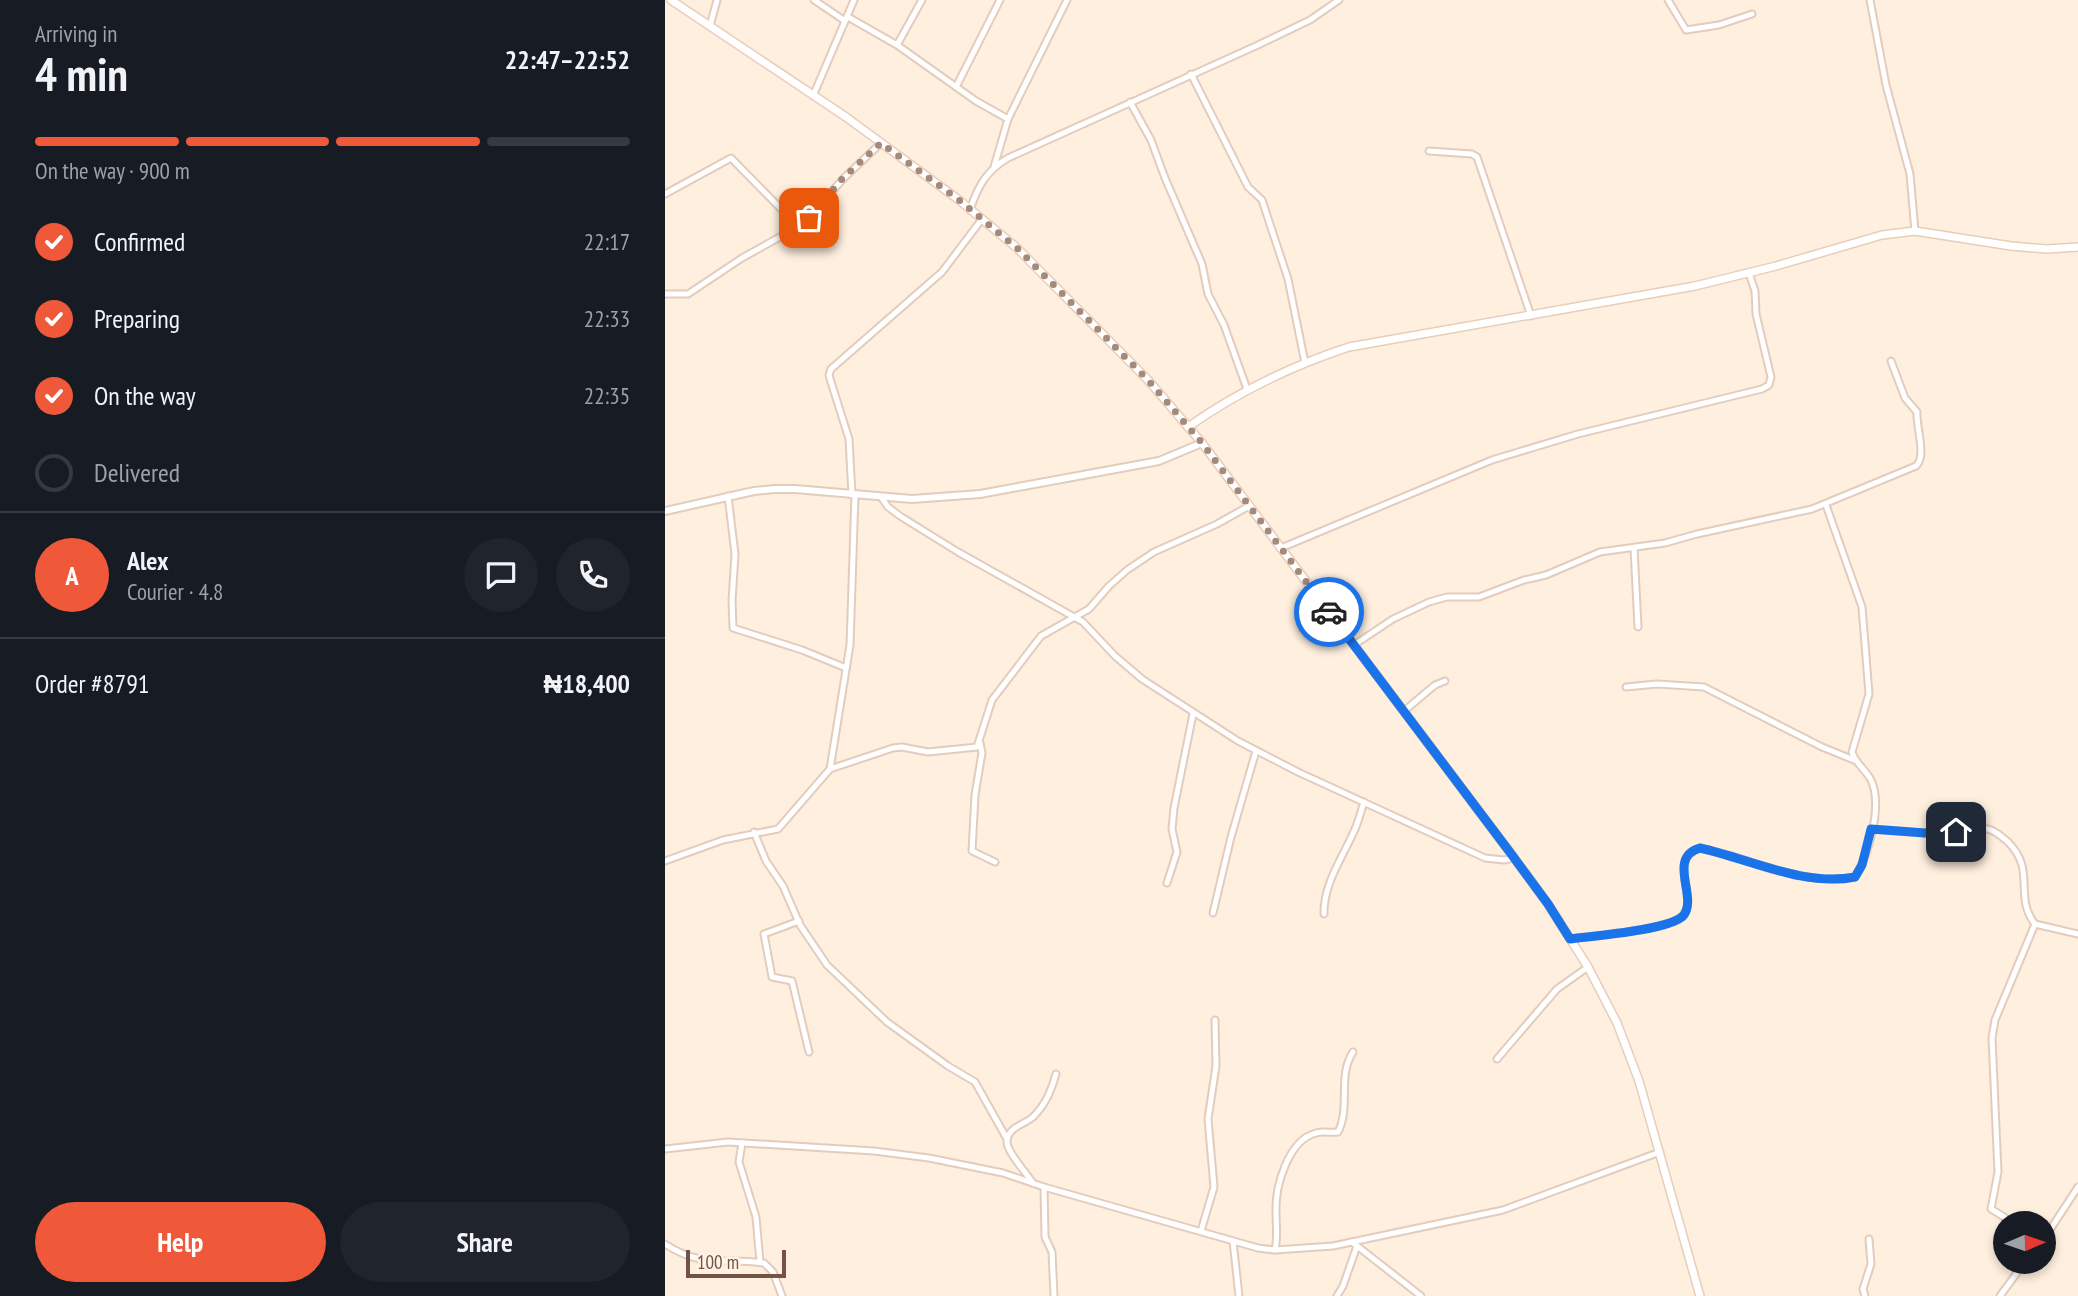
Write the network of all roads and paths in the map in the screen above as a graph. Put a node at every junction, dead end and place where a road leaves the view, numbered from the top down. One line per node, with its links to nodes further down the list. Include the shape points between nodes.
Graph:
1 (671, 0): 13 (main road)
2 (717, 0): 13 (street)
3 (814, 0): 12 (street)
4 (854, 0): 12 (street)
5 (922, 0): 14 (street)
6 (1000, 0): 16 (street)
7 (1066, 0): 19 (street)
8 (1339, 0): 15 (street, via 1310,20)
9 (1668, 0): 11 (street, via 1686,30)
10 (1870, 0): 27 (street, via 1910,174)
11 (1752, 14)
12 (846, 19): 14 (street); 17 (street)
13 (710, 26): 17 (main road)
14 (897, 45): 16 (street)
15 (1191, 74): 18 (street); 33 (street, via 1248,187 1262,200 1288,279)
16 (956, 87): 19 (street)
17 (813, 96): 20 (main road)
18 (1130, 102): 22 (street); 34 (street, via 1151,140 1202,264 1209,294)
19 (1008, 119): 22 (street)
20 (881, 143): 24 (main road); 26 (street)
21 (1429, 151): 31 (street, via 1477,157)
22 (994, 167): 24 (street, via 983,179)
23 (665, 194): 26 (street, via 731,158)
24 (970, 210): 25 (main road)
25 (982, 219): 35 (main road, via 1017,248 1148,380); 37 (street, via 942,272 831,369 849,439)
26 (796, 228): 30 (street, via 688,294)
27 (1915, 231): 28 (main road, via 2011,246); 29 (main road, via 1882,235)
28 (2078, 247)
29 (1749, 273): 31 (main road); 43 (street, via 1769,385 1492,460)
30 (665, 294)
31 (1531, 316): 33 (main road, via 1349,346)
32 (1891, 361): 40 (street, via 1905,398 1917,412 1920,462)
33 (1305, 363): 34 (main road)
34 (1247, 389): 35 (main road)
35 (1188, 427): 36 (main road)
36 (1202, 443): 39 (street, via 1159,461 980,494); 41 (main road)
37 (854, 495): 38 (street, via 795,489); 39 (street); 48 (street, via 853,617)
38 (729, 496): 42 (street); 48 (street, via 735,554 733,628)
39 (881, 497): 45 (street, via 900,516 958,552)
40 (1826, 505): 44 (street); 55 (street, via 1862,607 1869,694 1852,744)
41 (1249, 506): 43 (main road); 45 (street, via 1154,552)
42 (665, 511)
43 (1281, 548): 47 (main road)
44 (1634, 548): 46 (street); 47 (street, via 1599,552 1479,597 1429,602)
45 (1076, 617): 52 (street, via 1142,679); 53 (street, via 1041,636 1033,646 992,701)
46 (1637, 627)
47 (1354, 645): 51 (main road)
48 (846, 668): 56 (street)
49 (1445, 681): 51 (street)
50 (1626, 687): 55 (street, via 1704,687)
51 (1403, 711): 60 (main road)
52 (1193, 714): 54 (street); 63 (street, via 1174,808 1177,852)
53 (980, 743): 56 (street, via 940,751 893,748); 62 (street, via 972,851)
54 (1256, 751): 57 (street); 64 (street)
55 (1857, 761): 58 (street, via 1876,794)
56 (830, 769): 59 (street, via 783,825)
57 (1364, 802): 60 (street, via 1485,858); 65 (street, via 1328,891)
58 (1871, 829): 67 (street, via 1925,833 1994,830 2021,858 2026,910); 69 (street, via 1855,877 1841,880 1810,878 1720,852 1692,850 1686,859 1688,900 1682,917 1653,927)
59 (754, 832): 61 (street); 66 (street)
60 (1514, 858): 69 (main road)
61 (665, 861)
62 (995, 862)
63 (1167, 883)
64 (1213, 912)
65 (1324, 914)
66 (799, 921): 72 (street, via 764,934 772,977 792,981); 76 (street, via 827,965 887,1022 975,1082)
67 (2035, 924): 68 (street); 83 (street, via 1995,1020 1992,1038 1998,1172)
68 (2078, 934)
69 (1570, 939): 70 (main road)
70 (1588, 967): 74 (street, via 1557,989); 79 (main road, via 1617,1023)
71 (1215, 1020): 85 (street, via 1216,1066 1208,1119 1214,1187)
72 (809, 1052)
73 (1353, 1052): 90 (street, via 1345,1068 1340,1129 1310,1136 1287,1160 1277,1196)
74 (1497, 1059)
75 (1056, 1074): 76 (street, via 1048,1098)
76 (1007, 1139): 80 (street)
77 (742, 1143): 78 (street); 80 (street, via 874,1150 1003,1173); 91 (street, via 739,1162 756,1217)
78 (665, 1149)
79 (1660, 1152): 89 (street, via 1503,1210); 98 (main road)
80 (1033, 1183): 81 (street)
81 (1044, 1187): 85 (street); 94 (street, via 1045,1237 1052,1252)
82 (2078, 1187): 84 (street)
83 (1993, 1211)
84 (2056, 1221)
85 (1201, 1231): 87 (street)
86 (1869, 1239): 99 (street, via 1871,1264)
87 (1233, 1241): 90 (street); 95 (street)
88 (665, 1244): 91 (street, via 701,1261)
89 (1355, 1244): 90 (street); 96 (street); 97 (street)
90 (1275, 1250)
91 (759, 1262): 93 (street, via 773,1272)
92 (2016, 1274): 100 (street)
93 (782, 1296)
94 (1054, 1296)
95 (1239, 1296)
96 (1337, 1296)
97 (1421, 1296)
98 (1700, 1296)
99 (1865, 1296)
100 (2000, 1296)

